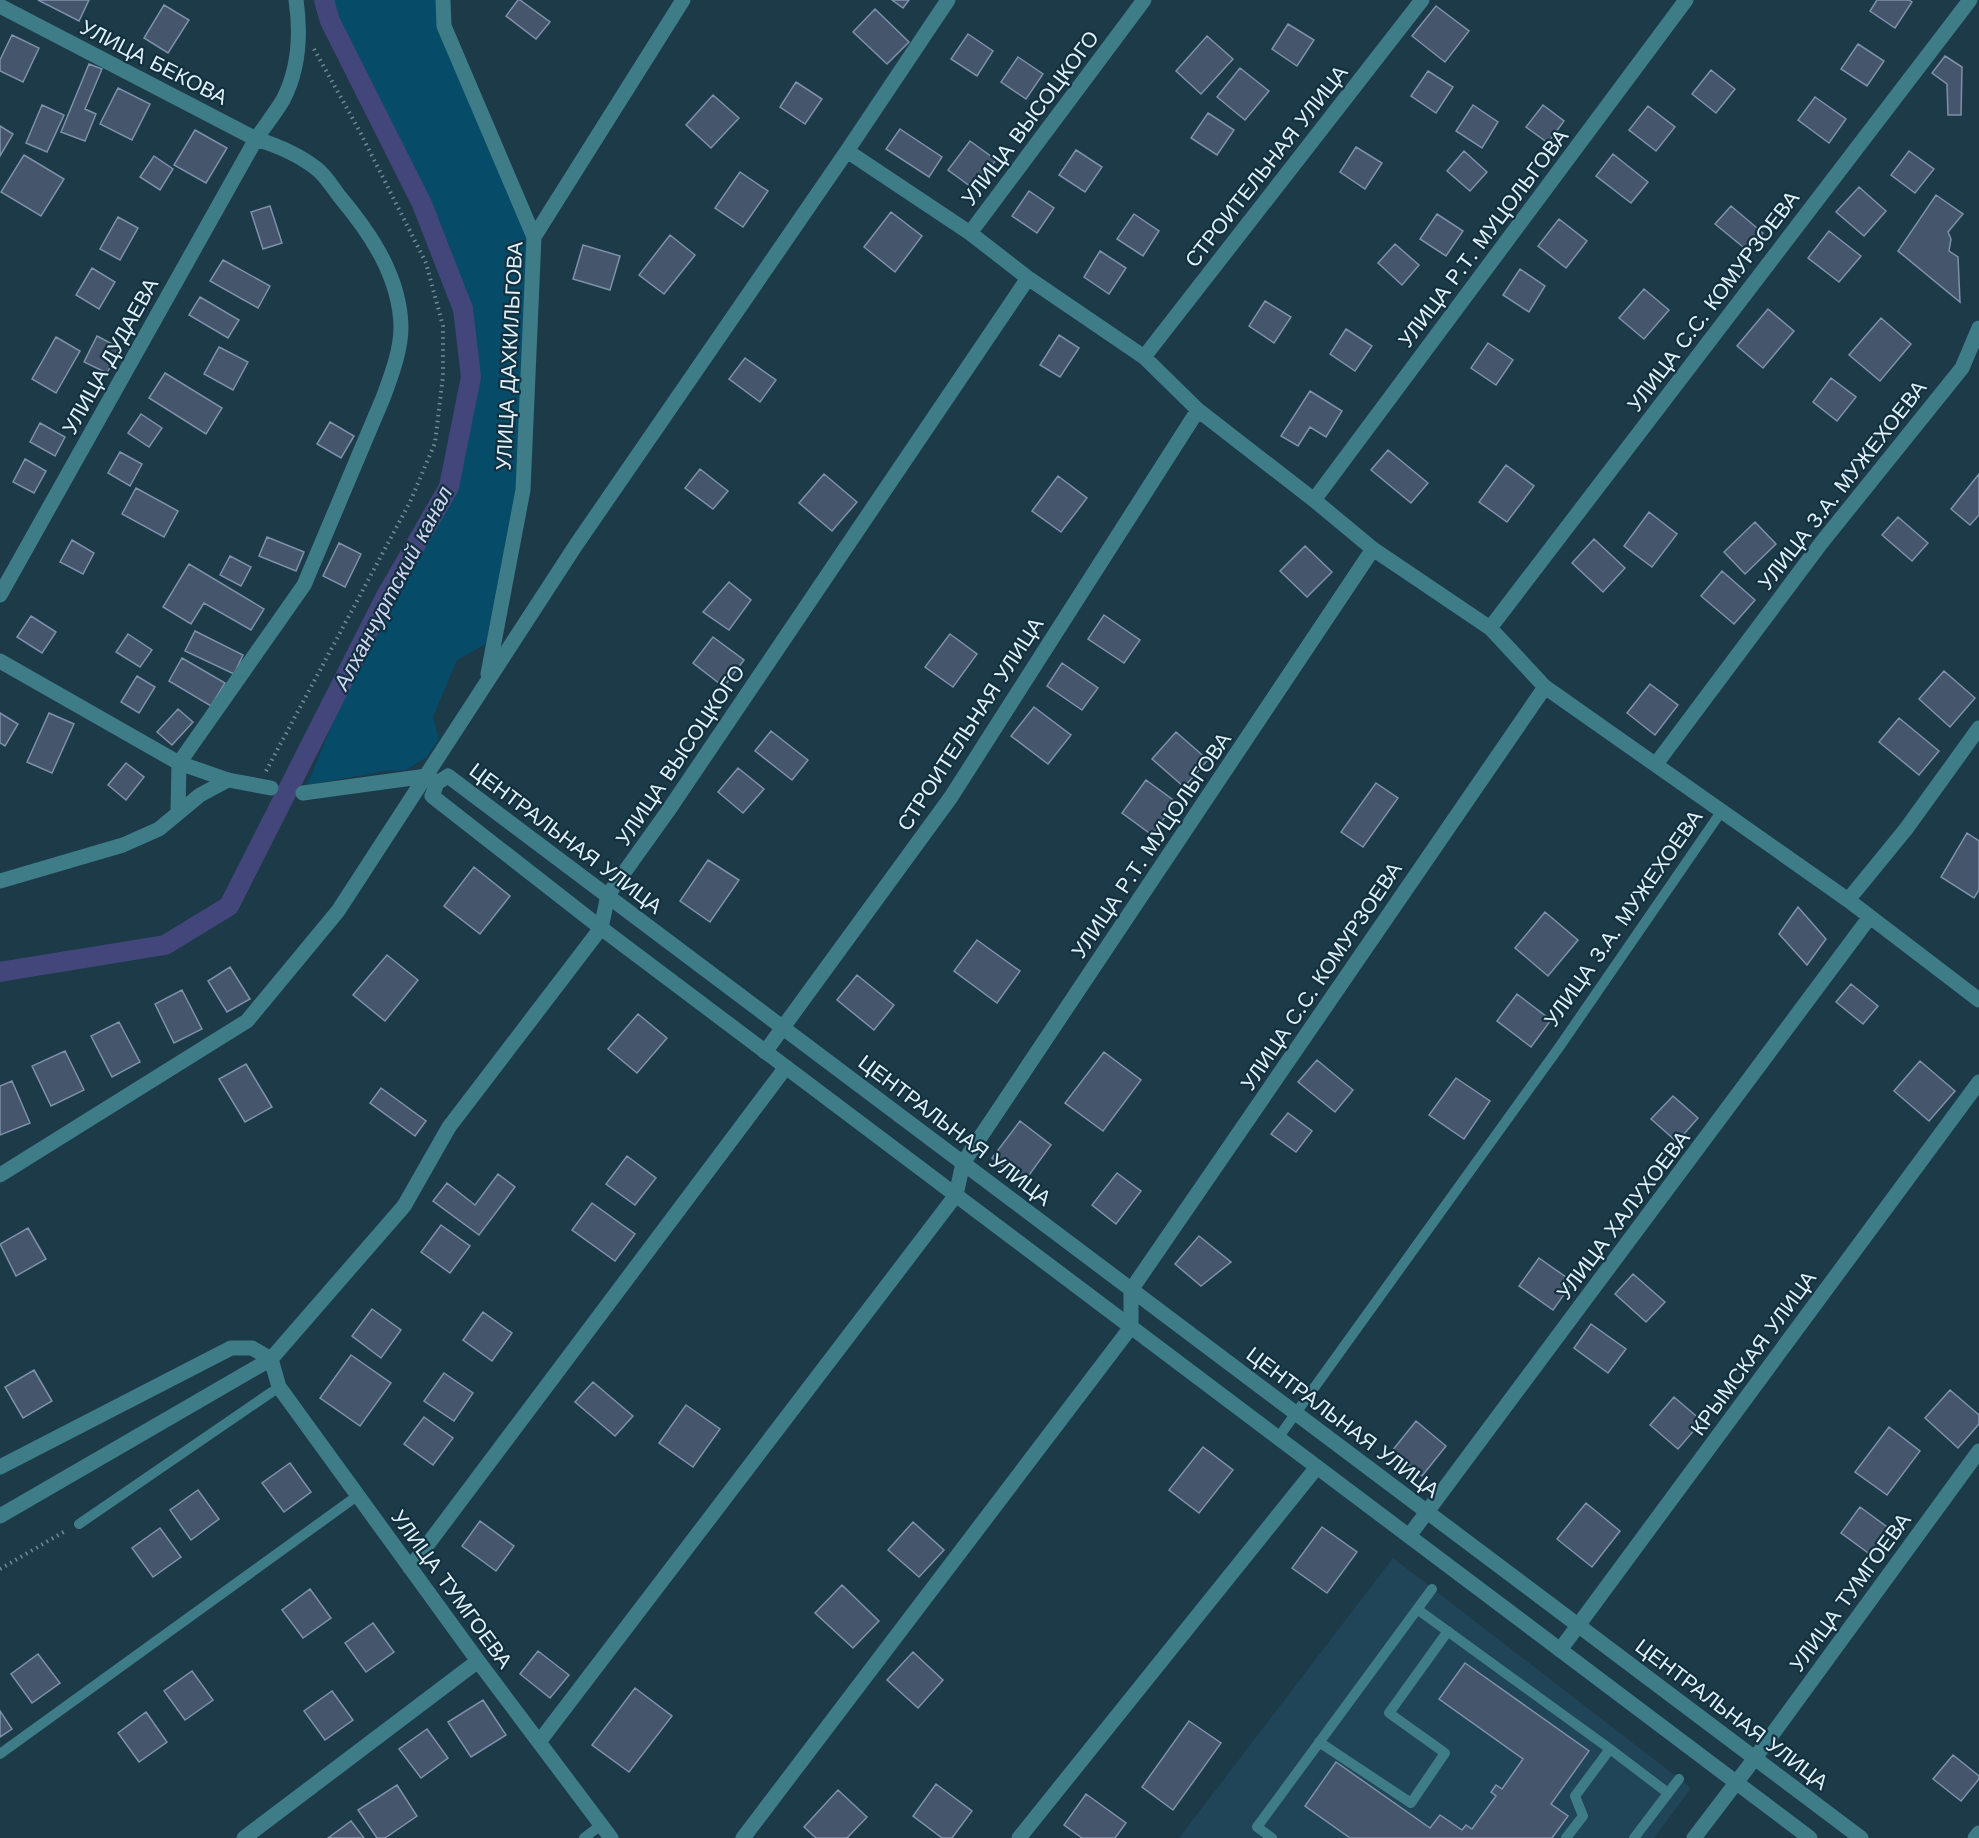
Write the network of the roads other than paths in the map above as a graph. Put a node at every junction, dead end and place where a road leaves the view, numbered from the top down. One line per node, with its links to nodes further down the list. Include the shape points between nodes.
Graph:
1 (296, 0): 10 (street, УЛИЦА ДУДАЕВА, via 297,62 283,100)
2 (443, 0): 13 (street, via 444,26)
3 (683, 0): 13 (street, УЛИЦА ДАХКИЛЬГОВА)
4 (948, 0): 11 (street)
5 (1144, 0): 12 (street, УЛИЦА ВЫСОЦКОГО)
6 (1422, 0): 16 (street, СТРОИТЕЛЬНАЯ УЛИЦА)
7 (1686, 0): 18 (street, УЛИЦА Р.Т. МУЦОЛЬГОВА)
8 (1970, 0): 21 (street, УЛИЦА С.С. КОМУРЗОЕВА)
9 (0, 6): 10 (street, УЛИЦА БЕКОВА)
10 (256, 139): 20 (street, УЛИЦА ДУДАЕВА); 26 (street, УЛИЦА БЕКОВА, via 289,149 319,170 356,216 384,260 396,293 401,328 394,369 304,585)
11 (848, 151): 12 (street); 23 (street)
12 (970, 233): 14 (street)
13 (534, 237): 23 (street, УЛИЦА ДАХКИЛЬГОВА, via 523,490)
14 (1028, 278): 16 (street); 35 (street, УЛИЦА ВЫСОЦКОГО)
15 (1979, 329): 27 (street, УЛИЦА З.А. МУЖЕХОЕВА, via 1962,368 1822,542)
16 (1144, 357): 17 (street)
17 (1198, 410): 18 (street); 40 (street, СТРОИТЕЛЬНАЯ УЛИЦА, via 951,797)
18 (1314, 500): 19 (street)
19 (1373, 549): 21 (street); 44 (street, УЛИЦА Р.Т. МУЦОЛЬГОВА)
20 (0, 595)
21 (1490, 628): 24 (street)
22 (0, 661): 26 (street)
23 (486, 681): 28 (street)
24 (1545, 687): 27 (street); 47 (street, УЛИЦА С.С. КОМУРЗОЕВА)
25 (1979, 728): 36 (street, via 1906,830)
26 (179, 763): 29 (street); 32 (street)
27 (1656, 764): 33 (street, УЛИЦА З.А. МУЖЕХОЕВА)
28 (432, 779): 31 (street); 35 (street, ЦЕНТРАЛЬНАЯ УЛИЦА, via 448,776); 38 (street, ЦЕНТРАЛЬНАЯ УЛИЦА, via 432,796); 45 (street, via 338,911 247,1021)
29 (228, 780): 30 (street); 32 (street)
30 (271, 788)
31 (303, 794)
32 (178, 812): 34 (street, via 159,829 123,845)
33 (1721, 812): 36 (street); 51 (lane, УЛИЦА З.А. МУЖЕХОЕВА, via 1560,1046)
34 (0, 881)
35 (608, 895): 38 (street, УЛИЦА ВЫСОЦКОГО); 40 (street, ЦЕНТРАЛЬНАЯ УЛИЦА)
36 (1848, 900): 37 (street)
37 (1869, 918): 39 (street); 57 (street, УЛИЦА ХАЛУХОЕВА)
38 (601, 928): 41 (street, ЦЕНТРАЛЬНАЯ УЛИЦА); 49 (street, УЛИЦА ВЫСОЦКОГО, via 449,1127 404,1206)
39 (1979, 1000)
40 (782, 1027): 41 (street, СТРОИТЕЛЬНАЯ УЛИЦА); 44 (street, ЦЕНТРАЛЬНАЯ УЛИЦА)
41 (765, 1052): 42 (street, ЦЕНТРАЛЬНАЯ УЛИЦА)
42 (786, 1067): 46 (street, ЦЕНТРАЛЬНАЯ УЛИЦА); 61 (street)
43 (1979, 1082): 64 (street, КРЫМСКАЯ УЛИЦА)
44 (963, 1163): 46 (street); 47 (street, ЦЕНТРАЛЬНАЯ УЛИЦА)
45 (0, 1175)
46 (956, 1195): 48 (street, ЦЕНТРАЛЬНАЯ УЛИЦА); 68 (street)
47 (1131, 1290): 48 (street); 51 (street, ЦЕНТРАЛЬНАЯ УЛИЦА)
48 (1131, 1327): 52 (street, ЦЕНТРАЛЬНАЯ УЛИЦА); 81 (street)
49 (271, 1359): 50 (street, УЛИЦА ТУМГОЕВА); 54 (street, via 252,1348 231,1348); 58 (street, УЛИЦА ВЫСОЦКОГО)
50 (279, 1387): 56 (street, УЛИЦА ТУМГОЕВА); 59 (lane)
51 (1296, 1413): 52 (lane, УЛИЦА З.А. МУЖЕХОЕВА); 57 (street, ЦЕНТРАЛЬНАЯ УЛИЦА)
52 (1278, 1438): 55 (street, ЦЕНТРАЛЬНАЯ УЛИЦА)
53 (1979, 1451): 72 (street, УЛИЦА ТУМГОЕВА)
54 (0, 1467)
55 (1317, 1467): 60 (street, ЦЕНТРАЛЬНАЯ УЛИЦА); 82 (street)
56 (357, 1496): 61 (street, УЛИЦА ТУМГОЕВА); 71 (lane)
57 (1428, 1513): 60 (street, УЛИЦА ХАЛУХОЕВА); 64 (street, ЦЕНТРАЛЬНАЯ УЛИЦА)
58 (0, 1516)
59 (79, 1524)
60 (1409, 1536): 66 (street, ЦЕНТРАЛЬНАЯ УЛИЦА)
61 (410, 1568): 67 (street, УЛИЦА ТУМГОЕВА)
62 (1432, 1589): 63 (lane)
63 (1417, 1608): 65 (lane); 69 (lane)
64 (1578, 1626): 66 (street, КРЫМСКАЯ УЛИЦА); 72 (street, ЦЕНТРАЛЬНАЯ УЛИЦА)
65 (1448, 1631): 69 (lane, via 1389,1713 1445,1752 1411,1803); 70 (lane)
66 (1560, 1650): 74 (street, ЦЕНТРАЛЬНАЯ УЛИЦА)
67 (478, 1660): 68 (street, УЛИЦА ТУМГОЕВА); 78 (street)
68 (539, 1742): 76 (street, УЛИЦА ТУМГОЕВА)
69 (1319, 1742): 83 (lane, via 1257,1827)
70 (1610, 1749): 75 (lane); 84 (lane, via 1575,1796 1583,1816)
71 (0, 1754)
72 (1755, 1758): 74 (street, УЛИЦА ТУМГОЕВА); 88 (street, ЦЕНТРАЛЬНАЯ УЛИЦА)
73 (1679, 1779): 75 (lane)
74 (1736, 1782): 86 (street, УЛИЦА ТУМГОЕВА); 87 (street, ЦЕНТРАЛЬНАЯ УЛИЦА)
75 (1668, 1793): 85 (lane)
76 (601, 1825): 79 (lane); 80 (street, УЛИЦА ТУМГОЕВА)
77 (1979, 1833): 89 (street)
78 (244, 1838)
79 (584, 1838)
80 (611, 1838)
81 (743, 1838)
82 (1019, 1838)
83 (1272, 1838)
84 (1566, 1838)
85 (1634, 1838)
86 (1694, 1838)
87 (1810, 1838)
88 (1861, 1838)
89 (1975, 1838)

